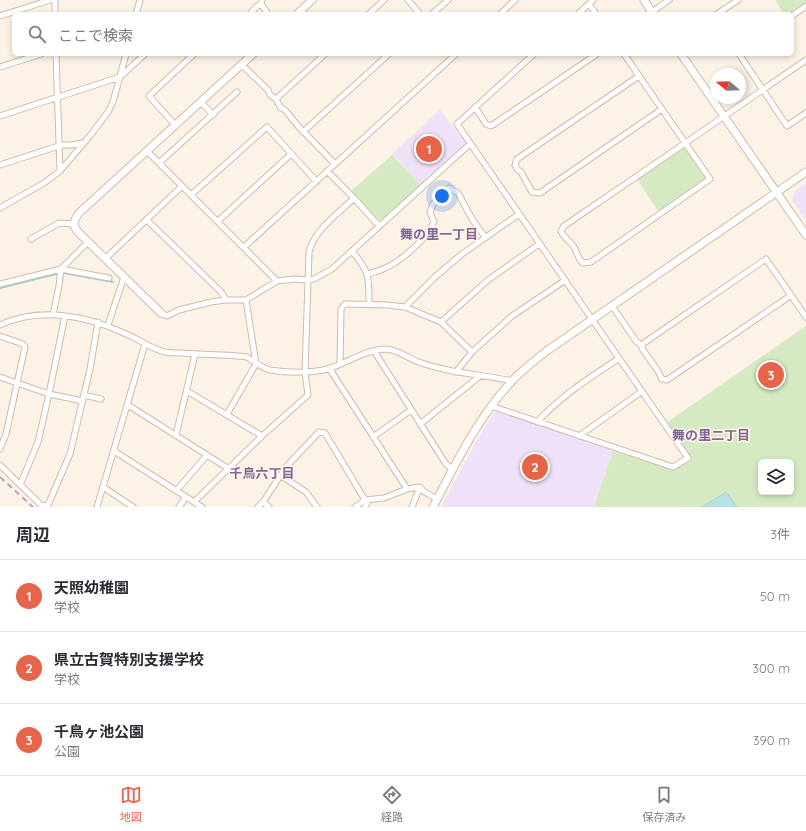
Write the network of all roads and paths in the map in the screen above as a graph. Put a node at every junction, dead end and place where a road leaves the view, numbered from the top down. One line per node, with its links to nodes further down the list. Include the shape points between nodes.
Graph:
1 (50, 0): 16 (street)
2 (55, 0): 17 (street)
3 (140, 0): 18 (street)
4 (312, 0): 21 (street)
5 (384, 0): 22 (street)
6 (408, 0): 23 (street)
7 (448, 0): 24 (street)
8 (515, 0): 25 (street)
9 (644, 0): 28 (street)
10 (669, 0): 29 (street)
11 (738, 0): 30 (street)
12 (261, 2): 19 (street); 20 (street)
13 (591, 2): 26 (street); 27 (street)
14 (806, 6): 31 (street)
15 (12, 12): 32 (street)
16 (12, 12)
17 (55, 12)
18 (137, 12)
19 (252, 12)
20 (267, 12)
21 (299, 12)
22 (371, 12)
23 (418, 12)
24 (434, 12)
25 (502, 12)
26 (580, 12)
27 (595, 12)
28 (652, 12)
29 (654, 12)
30 (720, 12)
31 (794, 15)
32 (0, 16)
33 (35, 56): 49 (street)
34 (56, 56): 54 (street)
35 (125, 56): 51 (street)
36 (143, 56): 51 (street)
37 (192, 56): 63 (street, via 149,96)
38 (251, 56): 48 (street)
39 (323, 56): 55 (street)
40 (388, 56): 64 (street)
41 (454, 56): 72 (street)
42 (532, 56): 57 (street)
43 (594, 56): 57 (street, via 491,126 486,124)
44 (625, 56): 50 (street)
45 (682, 56): 62 (street)
46 (740, 56): 52 (street)
47 (806, 60): 52 (street)
48 (242, 64): 55 (street); 56 (street)
49 (0, 67)
50 (639, 76): 58 (street); 58 (street, via 517,159 514,165 522,172 532,192 540,193)
51 (120, 77): 54 (street); 65 (street, via 108,112)
52 (763, 90): 59 (street, via 787,126); 62 (street)
53 (238, 92): 60 (street)
54 (58, 98): 61 (street); 68 (street)
55 (276, 99): 64 (street)
56 (201, 102): 60 (street); 63 (street)
57 (475, 107): 67 (street, via 457,124)
58 (662, 109): 66 (street)
59 (806, 113)
60 (213, 115): 71 (street)
61 (0, 116)
62 (724, 116): 66 (street); 79 (street)
63 (175, 125): 69 (street)
64 (303, 132): 72 (street)
65 (83, 143): 68 (street); 74 (street)
66 (686, 143): 66 (street, via 562,228 563,235 575,249 580,261 591,262 710,179)
67 (470, 144): 83 (street); 87 (street)
68 (59, 146): 73 (street); 74 (street)
69 (147, 151): 71 (street); 86 (street, via 79,213)
70 (291, 154): 77 (street); 80 (street, via 267,127); 85 (street)
71 (159, 163): 78 (street)
72 (335, 164): 75 (street)
73 (0, 165)
74 (60, 171): 82 (street)
75 (327, 171): 77 (street); 81 (street)
76 (806, 172): 79 (street)
77 (316, 181): 93 (street)
78 (182, 186): 80 (street); 84 (street)
79 (776, 193): 88 (street); 108 (street)
80 (191, 195): 85 (street)
81 (354, 198): 87 (street); 100 (street, via 315,235 310,244)
82 (0, 208)
83 (519, 214): 89 (street); 92 (street)
84 (147, 220): 95 (street); 105 (street, via 222,293)
85 (218, 221): 93 (street)
86 (74, 224): 90 (street, via 59,223); 91 (street)
87 (380, 226): 94 (street)
88 (806, 235)
89 (484, 237): 97 (street, via 458,193 449,188 433,204 430,212 434,222 428,234 398,261 383,270); 109 (street, via 435,277)
90 (31, 239)
91 (88, 242): 95 (street); 96 (street)
92 (539, 244): 102 (street); 116 (street, via 488,280)
93 (244, 247): 101 (street)
94 (352, 251): 97 (street); 100 (street, via 332,269)
95 (105, 259): 98 (street)
96 (61, 269): 99 (street); 103 (street); 111 (street)
97 (368, 274): 107 (street)
98 (124, 277): 110 (street); 118 (street)
99 (109, 278)
100 (308, 280): 101 (street); 129 (street)
101 (277, 281): 106 (street)
102 (564, 281): 114 (street); 123 (street, via 512,316)
103 (0, 284)
104 (790, 296): 113 (street); 121 (street, via 669,379 662,379); 121 (street, via 766,259)
105 (226, 300): 106 (street); 110 (street, via 179,310 167,316)
106 (246, 300): 126 (street)
107 (369, 305): 109 (street); 127 (street, via 345,304 341,309)
108 (612, 306): 114 (street); 121 (street)
109 (405, 307): 116 (street)
110 (161, 313)
111 (53, 315): 112 (street); 117 (street, via 40,315)
112 (65, 316): 115 (street); 137 (street)
113 (806, 317)
114 (592, 320): 125 (street); 133 (street, via 548,350)
115 (98, 322): 118 (street); 138 (street)
116 (441, 322): 123 (street)
117 (0, 325)
118 (108, 325): 120 (street)
119 (0, 336): 134 (street, via 25,347)
120 (145, 344): 124 (street, via 165,352); 141 (street)
121 (641, 345)
122 (374, 351): 127 (street); 130 (street, via 396,351 422,363); 143 (street)
123 (472, 352): 130 (street)
124 (195, 354): 126 (street, via 247,357); 135 (street)
125 (618, 359): 136 (street); 145 (street, via 573,389)
126 (256, 364): 129 (street, via 270,370); 144 (street)
127 (340, 364): 128 (street)
128 (329, 368): 129 (street); 150 (street)
129 (305, 372): 148 (street, via 308,395)
130 (456, 372): 131 (street)
131 (480, 376): 133 (street); 146 (street)
132 (0, 377): 134 (street)
133 (512, 381): 142 (street)
134 (18, 383): 137 (street); 151 (street)
135 (187, 391): 144 (street); 147 (street)
136 (641, 392): 149 (street); 149 (street, via 688,458 673,467)
137 (49, 394): 140 (street); 158 (street, via 36,449)
138 (84, 395): 139 (street); 140 (street)
139 (101, 399)
140 (83, 401): 158 (street, via 70,454 48,505 42,506)
141 (128, 405): 147 (street); 152 (street)
142 (491, 406): 145 (street); 156 (street, via 475,427)
143 (411, 410): 146 (street); 150 (street)
144 (227, 414): 148 (street)
145 (538, 422): 149 (street)
146 (420, 424): 156 (street)
147 (176, 435): 153 (street)
148 (262, 436): 155 (street)
149 (580, 436)
150 (373, 437): 161 (street)
151 (0, 449)
152 (114, 451): 159 (street); 162 (street)
153 (207, 455): 155 (street); 162 (street)
154 (0, 465): 158 (street)
155 (229, 469): 166 (street)
156 (452, 469): 164 (street)
157 (280, 475): 165 (street, via 319,432 325,433); 167 (street); 174 (street, via 306,492)
158 (20, 485)
159 (103, 486): 168 (street); 169 (street)
160 (420, 487): 161 (street); 164 (street); 177 (street)
161 (407, 489): 165 (street, via 384,498)
162 (177, 490): 163 (street)
163 (186, 497): 166 (street); 170 (street)
164 (437, 499): 178 (street)
165 (365, 500): 175 (street); 176 (street)
166 (194, 502): 171 (street)
167 (263, 502): 172 (street); 173 (street)
168 (97, 507)
169 (133, 507)
170 (179, 507)
171 (202, 507)
172 (258, 507)
173 (269, 507)
174 (317, 507)
175 (355, 507)
176 (365, 507)
177 (412, 507)
178 (433, 507)

